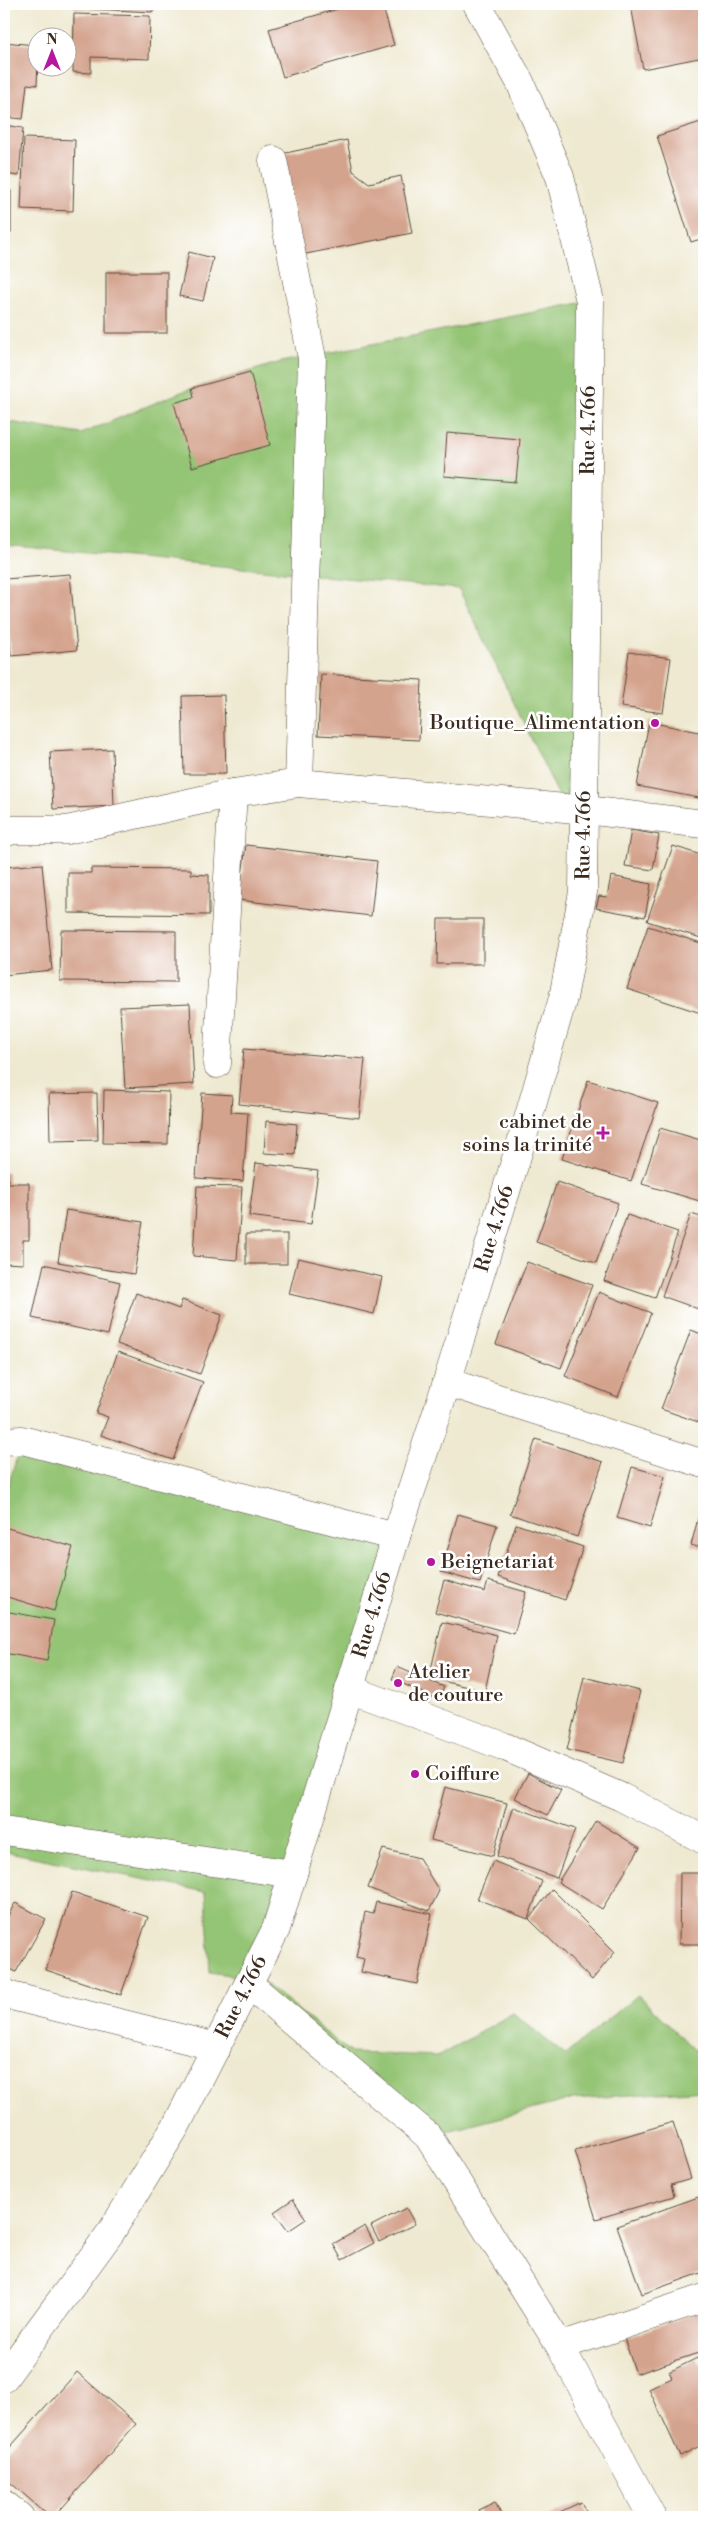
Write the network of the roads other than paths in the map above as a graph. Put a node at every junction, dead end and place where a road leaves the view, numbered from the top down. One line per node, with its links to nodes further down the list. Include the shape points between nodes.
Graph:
1 (477, 4): 5 (street, Rue 4.766, via 520,82 560,177 590,301)
2 (273, 160): 3 (street, via 312,358)
3 (299, 782): 4 (street); 5 (street)
4 (233, 793): 7 (street, via 67,830 13,830); 8 (street)
5 (586, 810): 6 (street); 9 (street, Rue 4.766, via 584,892 563,998)
6 (704, 824)
7 (4, 833)
8 (217, 1064)
9 (448, 1382): 11 (street); 12 (street, Rue 4.766)
10 (4, 1441): 12 (street, via 22,1440)
11 (704, 1464)
12 (396, 1537): 13 (street, Rue 4.766)
13 (349, 1689): 15 (street, via 512,1750 621,1797); 16 (street, Rue 4.766)
14 (4, 1833): 16 (street)
15 (704, 1840)
16 (293, 1874): 17 (street, Rue 4.766, via 276,1929)
17 (250, 1985): 19 (street, Rue 4.766); 21 (street, via 428,2136)
18 (4, 1992): 19 (street)
19 (217, 2047): 22 (street, Rue 4.766, via 176,2126 111,2232)
20 (704, 2298): 21 (street)
21 (560, 2346): 25 (street)
22 (4, 2378)
23 (4, 2504): 24 (street)
24 (20, 2517)
25 (652, 2517)

